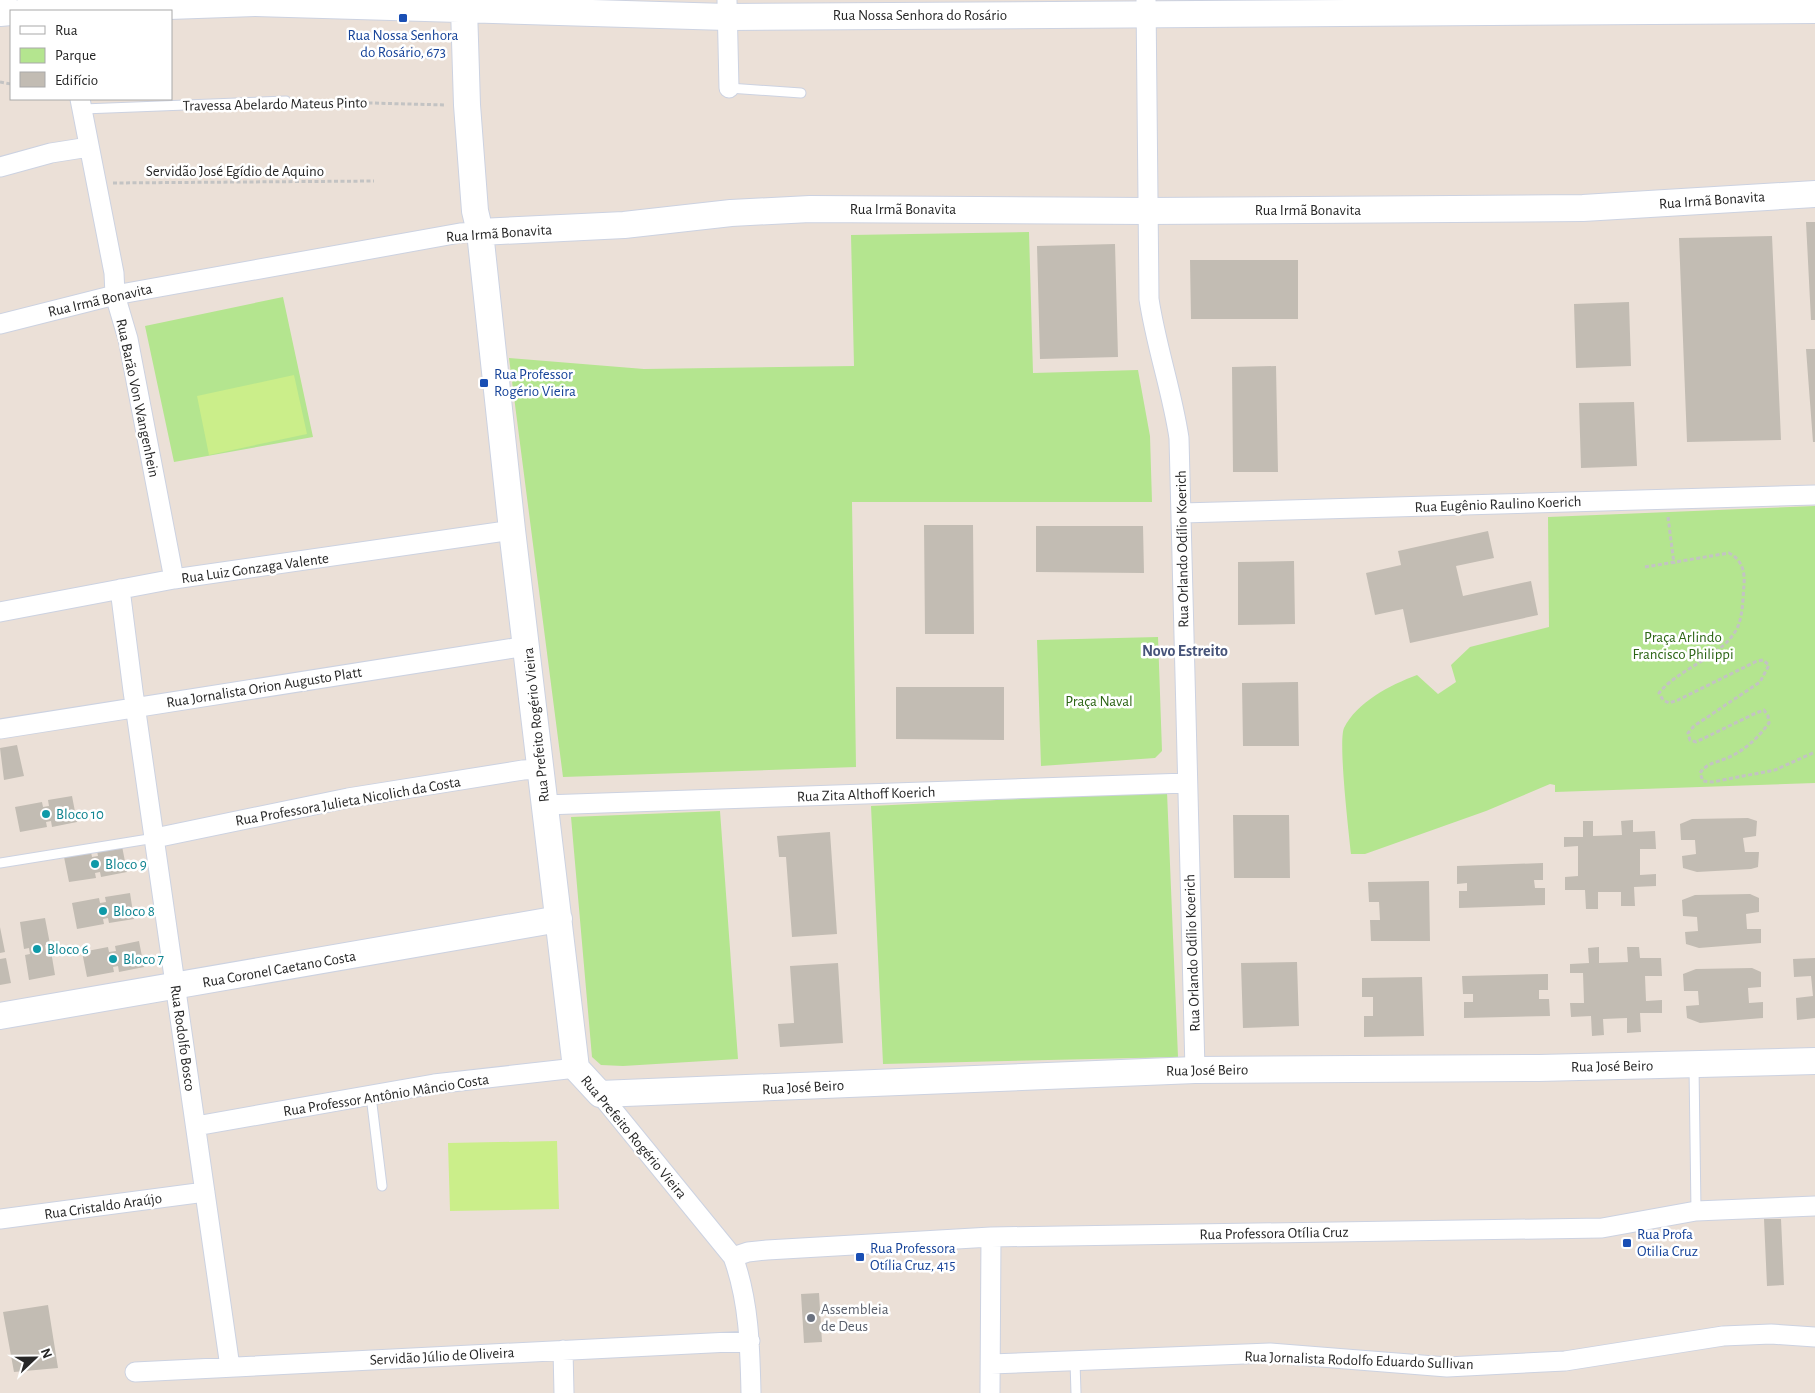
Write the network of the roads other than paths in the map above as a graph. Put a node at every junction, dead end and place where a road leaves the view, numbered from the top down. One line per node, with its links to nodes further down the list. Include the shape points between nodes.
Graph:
1 (254, 1): 2 (street, Rua Nossa Senhora do Rosário); 5 (street, Rua Nossa Senhora do Rosário)
2 (464, 4): 7 (street, Rua Nossa Senhora do Rosário); 20 (street, Rua Prefeito Rogério Vieira, via 467,105 475,211)
3 (1782, 5): 4 (street, Rua Nossa Senhora do Rosário); 11 (street, Rua Nossa Senhora do Rosário)
4 (1564, 6): 6 (street, Rua Nossa Senhora do Rosário)
5 (62, 7): 10 (street, Rua Nossa Senhora do Rosário)
6 (1357, 7): 9 (street, Rua Nossa Senhora do Rosário)
7 (727, 8): 8 (street, Rua Nossa Senhora do Rosário); 12 (street)
8 (943, 8): 9 (street, Rua Nossa Senhora do Rosário)
9 (1146, 8): 19 (street, Rua Orlando Odílio Koerich)
10 (34, 10)
11 (1815, 10)
12 (729, 88): 13 (lane)
13 (801, 93)
14 (286, 101): 15 (lane, Travessa Abelardo Mateus Pinto)
15 (82, 104): 16 (street, Rua Barão Von Wangenhein)
16 (89, 147): 17 (street); 21 (street, Rua Barão Von Wangenhein, via 114,272)
17 (0, 167)
18 (1815, 194): 19 (street, Rua Irmã Bonavita, via 1583,208)
19 (1147, 211): 20 (street, Rua Irmã Bonavita, via 810,209 731,213 624,225); 24 (street, Rua Orlando Odílio Koerich, via 1149,299 1175,411)
20 (480, 232): 21 (street, Rua Irmã Bonavita); 25 (street, Rua Prefeito Rogério Vieira)
21 (115, 295): 22 (street, Rua Irmã Bonavita); 26 (street, Rua Barão Von Wangenhein, via 128,339)
22 (0, 324)
23 (1815, 495): 24 (street, Rua Eugênio Raulino Koerich)
24 (1182, 513): 33 (street, Rua Orlando Odílio Koerich)
25 (512, 530): 26 (street, Rua Luiz Gonzaga Valente); 29 (street, Rua Prefeito Rogério Vieira)
26 (174, 580): 27 (street, Rua Luiz Gonzaga Valente)
27 (120, 589): 28 (street, Rua Luiz Gonzaga Valente); 30 (street, Rua Rodolfo Bosco)
28 (0, 612)
29 (527, 646): 30 (street, Rua Jornalista Orion Augusto Platt); 32 (street, Rua Prefeito Rogério Vieira)
30 (135, 708): 31 (street, Rua Jornalista Orion Augusto Platt); 35 (street, Rua Rodolfo Bosco)
31 (0, 728)
32 (542, 769): 34 (street, Rua Prefeito Rogério Vieira); 35 (street, Rua Professora Julieta Nicolich da Costa, via 348,798)
33 (1187, 783): 34 (street, Rua Zita Althoff Koerich); 43 (street, Rua Orlando Odílio Koerich)
34 (544, 805): 37 (street, Rua Prefeito Rogério Vieira)
35 (155, 838): 36 (lane); 38 (street, Rua Rodolfo Bosco)
36 (0, 862)
37 (559, 919): 38 (street, Rua Coronel Caetano Costa); 42 (street, Rua Prefeito Rogério Vieira)
38 (176, 987): 39 (street, Rua Coronel Caetano Costa); 46 (street, Rua Rodolfo Bosco)
39 (0, 1016)
40 (1815, 1061): 41 (street, Rua José Beiro)
41 (1694, 1064): 43 (street, Rua José Beiro); 50 (lane)
42 (576, 1068): 44 (street, Rua Prefeito Rogério Vieira); 45 (street, Rua Professor Antônio Mâncio Costa, via 434,1084)
43 (1196, 1070): 44 (street, Rua José Beiro)
44 (600, 1094): 53 (street, Rua Prefeito Rogério Vieira)
45 (371, 1096): 46 (street, Rua Professor Antônio Mâncio Costa); 47 (lane)
46 (196, 1126): 48 (street, Rua Rodolfo Bosco)
47 (382, 1186)
48 (205, 1192): 51 (street, Rua Cristaldo Araújo); 59 (street, Rua Rodolfo Bosco)
49 (1815, 1206): 50 (street, Rua Professora Otília Cruz)
50 (1696, 1211): 52 (street, Rua Professora Otília Cruz, via 1602,1228)
51 (0, 1219)
52 (991, 1237): 53 (street, Rua Professora Otília Cruz, via 767,1250); 58 (street)
53 (733, 1257): 55 (street, Rua Prefeito Rogério Vieira, via 742,1283)
54 (1815, 1337): 57 (street, Rua Jornalista Rodolfo Eduardo Sullivan, via 1771,1334 1723,1336 1565,1361 1447,1367 1270,1353)
55 (750, 1340): 56 (street, Servidão Júlio de Oliveira); 62 (street, Rua Prefeito Rogério Vieira)
56 (563, 1350): 59 (street, Servidão Júlio de Oliveira); 61 (street)
57 (1075, 1362): 58 (street, Rua Jornalista Rodolfo Eduardo Sullivan); 64 (lane)
58 (991, 1364): 63 (street)
59 (230, 1367): 60 (street, Servidão Júlio de Oliveira)
60 (135, 1372)
61 (564, 1393)
62 (751, 1393)
63 (990, 1393)
64 (1076, 1393)

